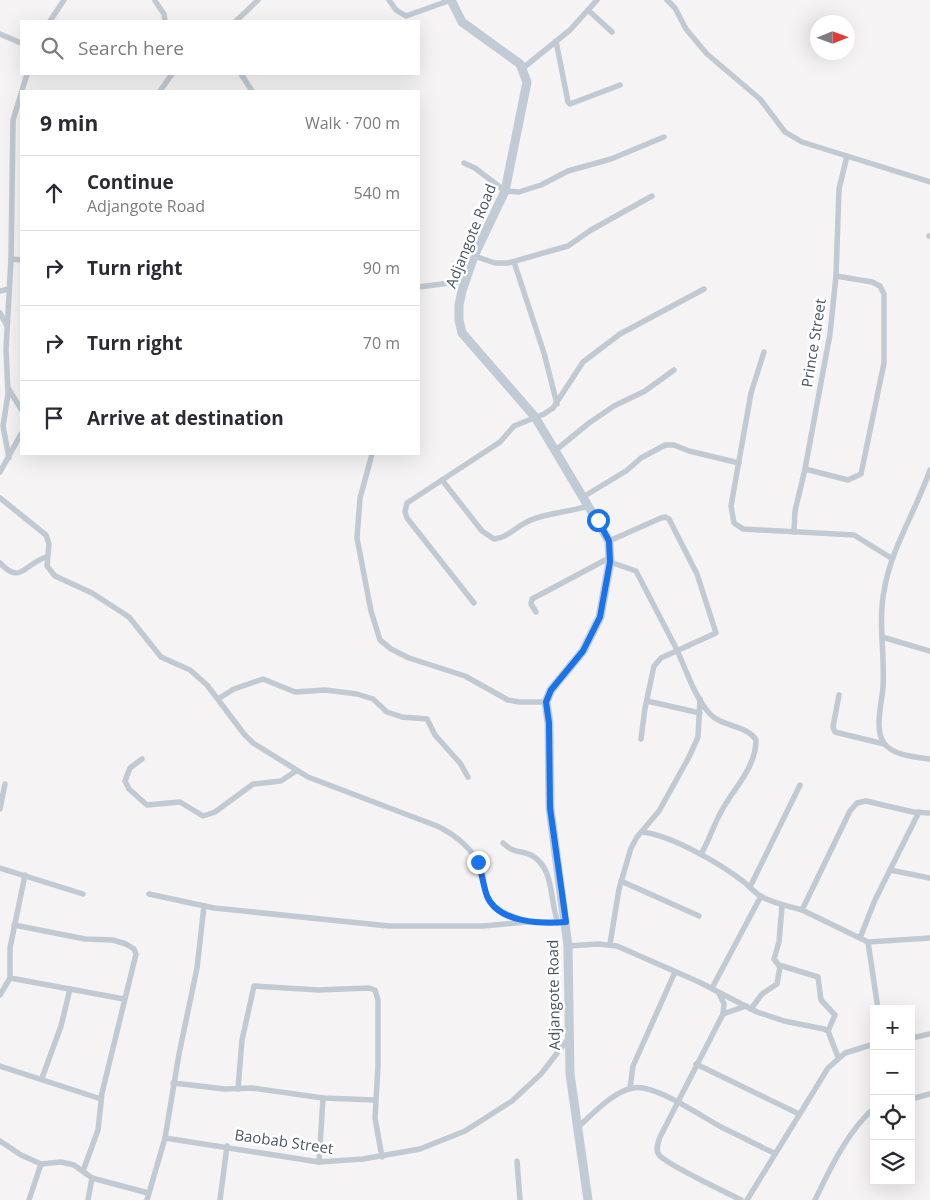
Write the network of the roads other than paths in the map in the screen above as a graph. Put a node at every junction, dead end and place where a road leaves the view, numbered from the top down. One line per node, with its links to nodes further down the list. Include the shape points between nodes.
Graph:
1 (64, 0): 9 (street)
2 (258, 0): 11 (street)
3 (389, 0): 4 (street, via 406,16)
4 (451, 0): 16 (street, via 462,22)
5 (597, 0): 8 (street)
6 (667, 0): 26 (street, via 707,54 760,99 785,132 802,142)
7 (155, 1): 10 (street)
8 (588, 10): 12 (street); 14 (street)
9 (51, 20)
10 (165, 20)
11 (237, 20)
12 (612, 32)
13 (0, 34): 15 (street)
14 (556, 41): 16 (street); 20 (street, via 570,104)
15 (20, 43)
16 (523, 68): 29 (street, Adjangote Road, via 526,90)
17 (27, 75): 21 (street)
18 (171, 75): 22 (street)
19 (242, 75): 23 (street)
20 (620, 85)
21 (22, 90)
22 (161, 90)
23 (251, 90)
24 (20, 97): 32 (street, via 13,120)
25 (664, 137): 29 (street, via 611,159 568,171 541,185 519,192)
26 (847, 156): 28 (street); 35 (street, Prince Street, via 839,188)
27 (464, 163): 29 (street)
28 (930, 182)
29 (505, 191): 31 (street, Adjangote Road)
30 (652, 196): 34 (street, via 568,246)
31 (474, 256): 34 (street, via 495,262); 36 (street, Adjangote Road)
32 (11, 259): 33 (street); 38 (street)
33 (20, 260)
34 (514, 262): 46 (street)
35 (836, 276): 54 (street, Prince Street, via 830,334); 54 (street, via 880,286 884,294 884,363 861,474 848,480)
36 (465, 281): 37 (street); 48 (street, Adjangote Road, via 459,305 462,332)
37 (420, 287)
38 (9, 289): 40 (street); 42 (street)
39 (704, 289): 46 (street, via 631,326 589,357 578,368)
40 (0, 291)
41 (0, 313): 42 (street)
42 (8, 328): 45 (street)
43 (764, 352): 53 (street, via 751,393)
44 (674, 370): 50 (street, via 645,392 614,406)
45 (8, 388): 47 (street); 52 (street, via 3,426)
46 (557, 404): 48 (street)
47 (20, 407)
48 (536, 417): 50 (street, Adjangote Road); 57 (street, via 514,426 500,442)
49 (20, 436): 52 (street)
50 (556, 450): 59 (street, Adjangote Road)
51 (372, 455): 77 (street, via 360,498 357,538 380,640 409,658 465,676 508,700)
52 (9, 458): 56 (street)
53 (740, 463): 59 (street, via 665,445 641,458); 60 (street, via 731,506 734,523 743,529)
54 (805, 469): 60 (street, Prince Street, via 795,511)
55 (930, 470): 63 (street)
56 (0, 472)
57 (442, 480): 59 (street, via 482,531 494,538 548,515 567,513); 66 (street, via 407,503 405,512)
58 (0, 498): 62 (street, via 46,534 49,544)
59 (586, 501): 61 (street, Adjangote Road)
60 (794, 532): 63 (street, via 854,535)
61 (609, 541): 64 (street, Adjangote Road); 70 (street, via 665,516 669,520 697,574 716,633)
62 (46, 557): 65 (street, via 16,574); 74 (street, via 47,566 54,576 92,593 129,617 161,657 190,670)
63 (891, 558): 68 (street, via 883,592)
64 (610, 560): 67 (street, via 532,599); 69 (street, via 636,571); 77 (street, Adjangote Road, via 600,617 592,635 551,690)
65 (0, 563)
66 (474, 603)
67 (536, 612)
68 (882, 636): 72 (street); 82 (street, via 884,674 880,724)
69 (675, 645): 70 (street); 71 (street)
70 (686, 648): 71 (street)
71 (678, 652): 75 (street); 76 (street, via 661,658 654,666)
72 (930, 652)
73 (839, 695): 82 (street, via 833,727 836,732)
74 (218, 699): 85 (street, via 253,743); 86 (street, via 234,689 263,679 295,692 324,690 357,694 372,699 387,712 427,719 435,735)
75 (700, 699): 78 (street); 79 (street)
76 (647, 701): 78 (street); 81 (street)
77 (546, 702): 109 (street, Adjangote Road, via 550,808)
78 (700, 713): 80 (street)
79 (711, 715): 80 (street); 94 (street, via 724,724 753,735 756,747 746,774 722,811)
80 (699, 723): 92 (street, via 698,737 689,757 659,811)
81 (642, 739)
82 (884, 744): 84 (street, via 901,754)
83 (142, 759): 85 (street, via 130,768 125,781 143,803 152,806 180,802 203,816 215,812 253,784 281,781)
84 (930, 759)
85 (296, 770): 108 (street, via 461,840 478,862 491,903)
86 (468, 777)
87 (5, 784): 89 (street)
88 (800, 785): 100 (street)
89 (0, 809)
90 (919, 812): 91 (street); 96 (street); 106 (street, via 866,801 857,804 850,812)
91 (930, 813)
92 (642, 832): 94 (street, via 658,834); 99 (street, via 630,848)
93 (503, 843): 109 (street, via 516,853 532,855 548,871 552,904)
94 (701, 854): 100 (street)
95 (0, 868): 97 (street)
96 (890, 870): 98 (street); 111 (street)
97 (25, 874): 101 (street); 110 (street)
98 (930, 878)
99 (621, 882): 107 (street); 114 (street)
100 (750, 887): 103 (street)
101 (83, 894)
102 (150, 894): 104 (street)
103 (761, 896): 105 (street); 120 (street)
104 (204, 906): 108 (street, via 389,926 483,926); 135 (street, via 197,968)
105 (782, 906): 106 (street); 116 (street, via 774,959)
106 (802, 910): 111 (street)
107 (698, 916)
108 (526, 922): 109 (street)
109 (562, 922): 115 (street, Adjangote Road)
110 (14, 925): 118 (street); 122 (street, via 85,939 113,940 134,949 135,962)
111 (860, 938): 113 (street)
112 (930, 938): 113 (street)
113 (868, 942): 123 (street)
114 (610, 944): 115 (street); 117 (street)
115 (568, 946): 129 (street, Adjangote Road)
116 (779, 965): 124 (street, via 776,984); 126 (street, via 818,977 821,1000 835,1015)
117 (676, 972): 120 (street); 136 (street, via 633,1066)
118 (10, 978): 119 (street); 121 (street)
119 (70, 989): 122 (street); 134 (street, via 61,1026)
120 (715, 989): 124 (street); 125 (street, via 724,1004)
121 (0, 995)
122 (124, 1000): 141 (street)
123 (877, 1005)
124 (749, 1008): 125 (street); 126 (street, via 784,1022)
125 (723, 1014): 132 (street)
126 (828, 1031): 131 (street)
127 (930, 1034): 128 (street)
128 (915, 1037)
129 (568, 1039): 146 (street, Adjangote Road); 151 (street, Baobab Street, via 529,1087 486,1119 444,1141)
130 (870, 1045): 131 (street)
131 (838, 1057): 145 (street)
132 (696, 1064): 143 (street); 145 (street)
133 (0, 1066): 134 (street)
134 (42, 1078): 141 (street)
135 (173, 1083): 137 (street); 147 (street)
136 (630, 1088): 143 (street, via 648,1089); 146 (street, via 615,1096)
137 (238, 1089): 139 (street); 142 (street, via 242,1040 254,986 318,990 369,988 377,992 378,1000)
138 (930, 1094): 140 (street)
139 (323, 1098): 142 (street); 153 (street)
140 (915, 1098)
141 (101, 1099): 155 (street, via 98,1130)
142 (375, 1100): 151 (street)
143 (678, 1102): 150 (street); 163 (street, via 660,1137 657,1150 660,1156)
144 (870, 1112): 165 (street, via 858,1124 831,1167)
145 (798, 1114): 150 (street)
146 (577, 1128): 162 (street, Adjangote Road)
147 (165, 1138): 149 (street, Baobab Street); 157 (street)
148 (0, 1142): 154 (street)
149 (227, 1146): 153 (street, Baobab Street); 160 (street)
150 (774, 1153): 164 (street)
151 (382, 1157): 153 (street, Baobab Street)
152 (517, 1161): 161 (street)
153 (319, 1162)
154 (41, 1164): 155 (street, via 61,1162); 158 (street)
155 (83, 1171): 156 (street)
156 (92, 1178): 157 (street); 159 (street)
157 (148, 1197)
158 (29, 1200)
159 (88, 1200)
160 (220, 1200)
161 (520, 1200)
162 (588, 1200)
163 (741, 1200)
164 (747, 1200)
165 (815, 1200)

